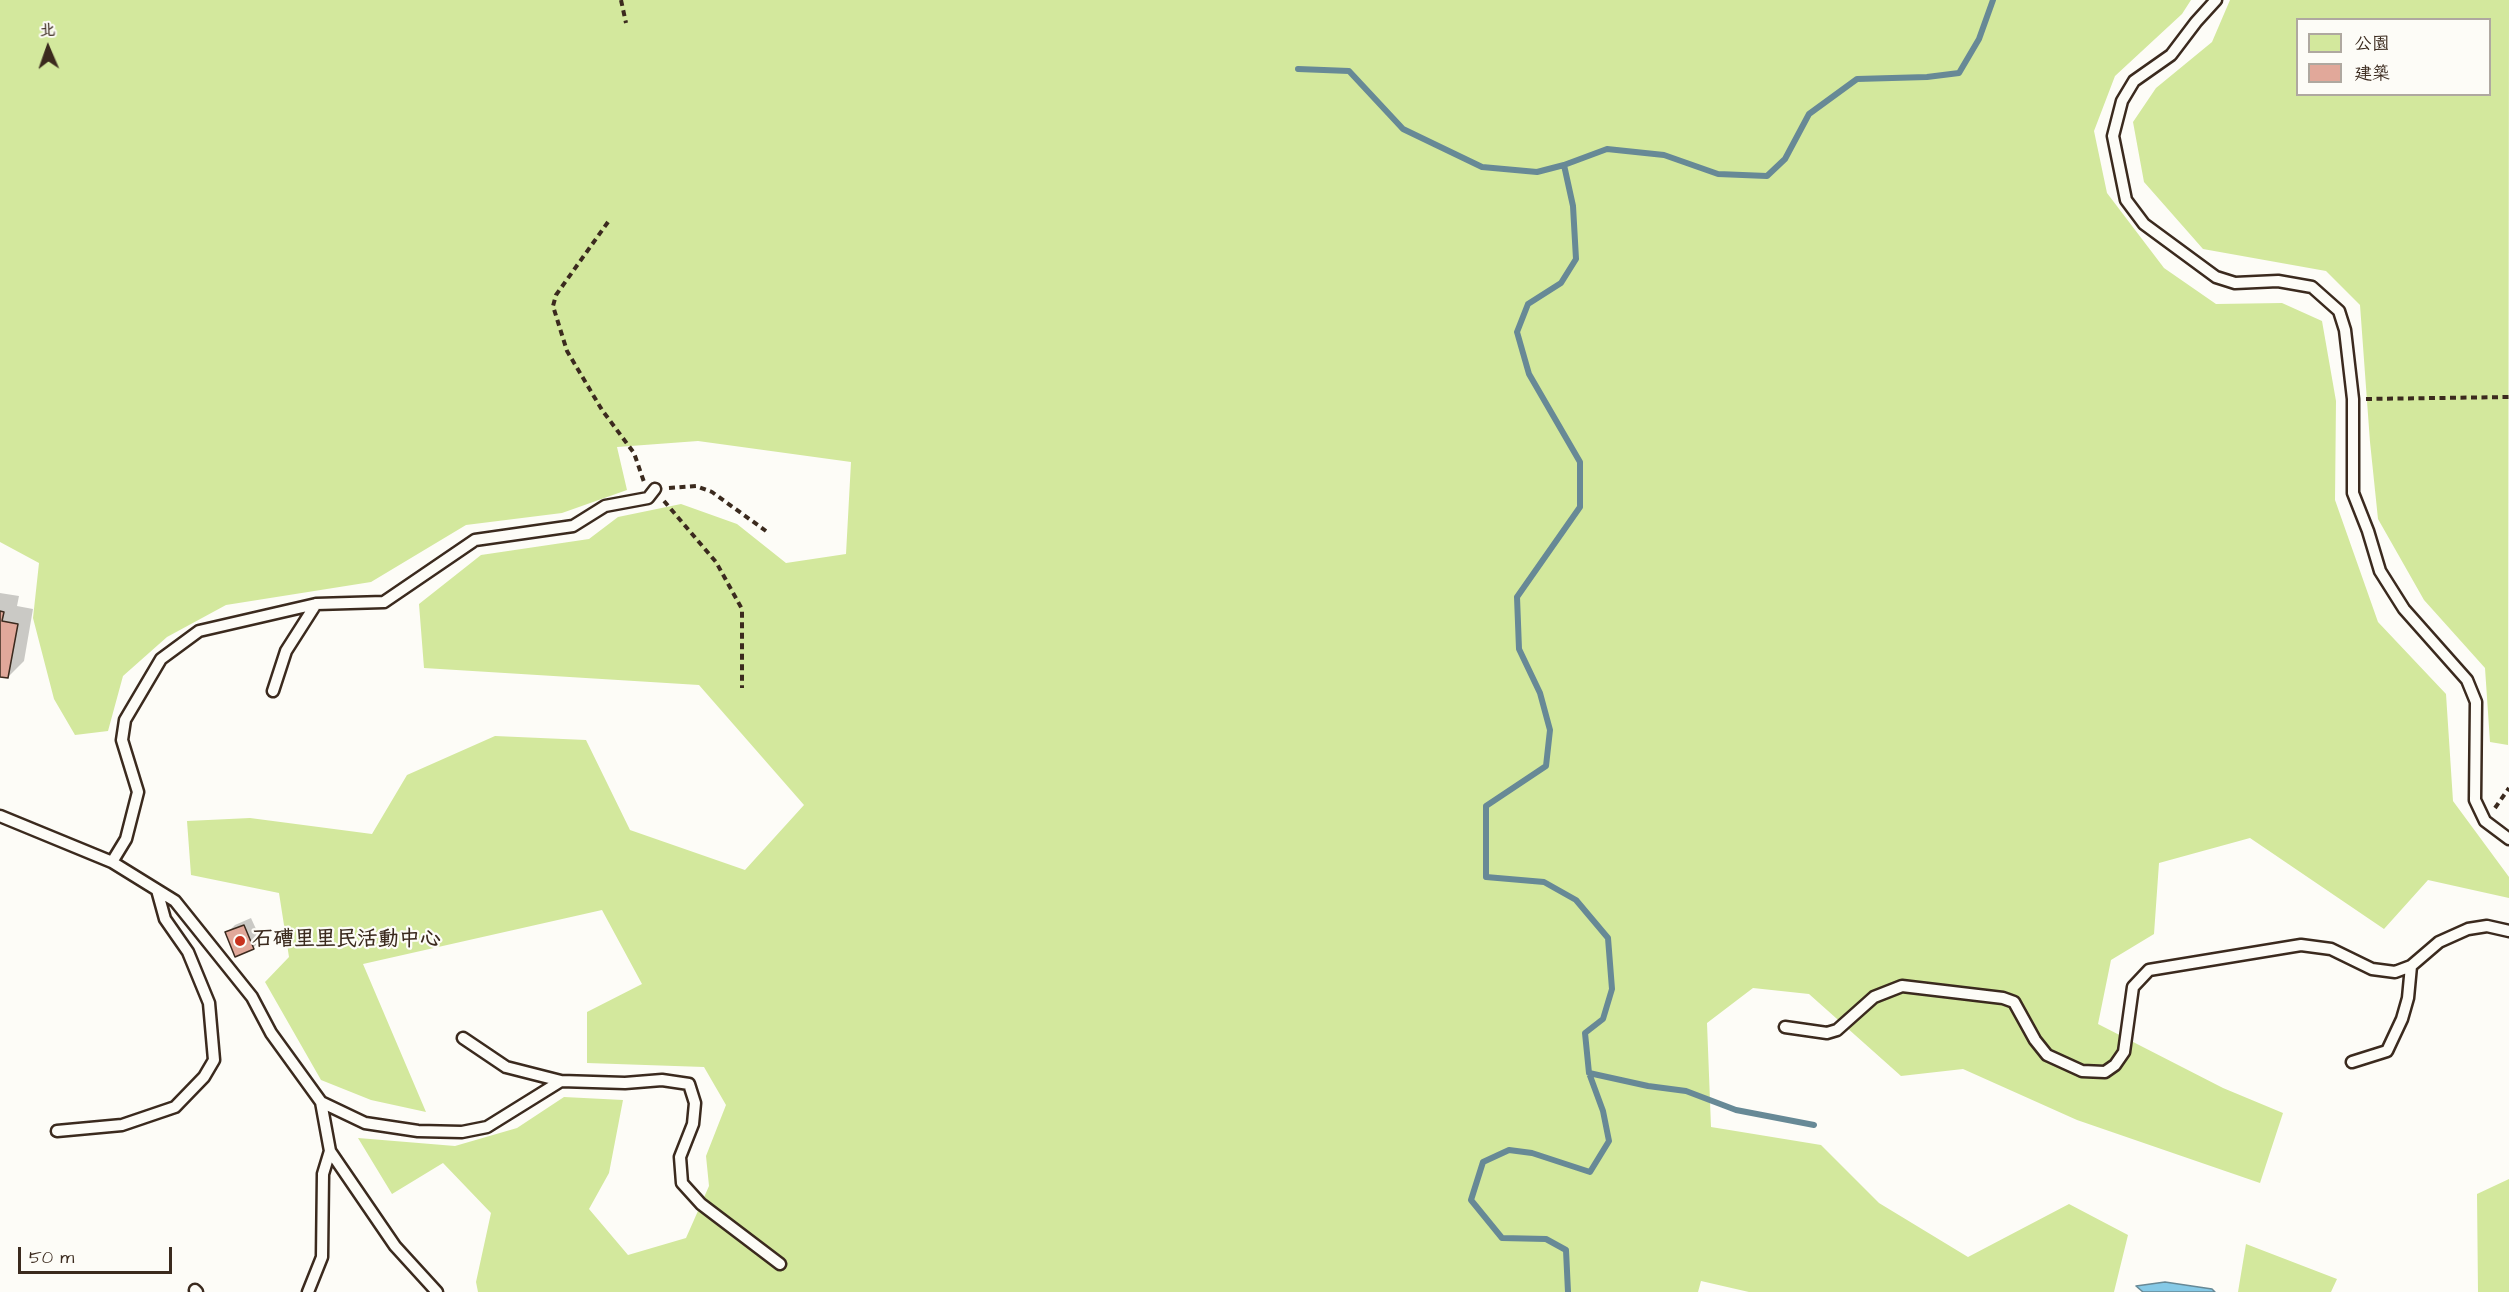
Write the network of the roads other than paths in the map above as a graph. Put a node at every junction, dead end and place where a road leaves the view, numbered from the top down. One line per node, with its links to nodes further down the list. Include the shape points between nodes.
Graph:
1 (2216, 0): 6 (lane, via 2171,55 2134,81 2122,101 2113,136 2126,200 2144,224 2216,277 2235,283 2278,281 2313,287 2339,311 2354,399 2353,493 2380,571 2404,609 2467,680 2476,702 2475,800 2485,821)
2 (655, 489): 3 (lane, via 648,498 605,506 573,526 475,540 384,602)
3 (316, 604): 4 (lane, via 286,651); 7 (lane, via 199,631 161,659 126,720 122,740 138,792 126,839)
4 (273, 691)
5 (0, 816): 7 (lane)
6 (2509, 839)
7 (112, 862): 8 (lane)
8 (157, 890): 15 (lane, via 175,901 252,997 271,1033); 16 (lane, via 165,919 188,952 208,1003 214,1060 176,1107 122,1125)
9 (2509, 931): 10 (lane, via 2487,926 2468,929 2439,942)
10 (2411, 966): 11 (lane, via 2395,972 2372,969 2331,949 2301,945 2148,970 2133,987 2124,1052 2105,1072 2082,1071 2047,1055 2014,1002 2003,998 1902,986 1874,997 1837,1030 1827,1033); 13 (lane, via 2408,998 2387,1051)
11 (1785, 1027)
12 (463, 1038): 14 (lane, via 506,1067)
13 (2352, 1062)
14 (561, 1081): 15 (lane, via 487,1126 462,1131 418,1131 365,1123); 18 (lane, via 662,1080 689,1084 695,1103 693,1124 680,1157 682,1183 701,1204)
15 (321, 1102): 17 (lane)
16 (57, 1131)
17 (330, 1151): 19 (lane, via 324,1174 322,1257); 20 (lane, via 395,1246)
18 (780, 1264)
19 (308, 1292)
20 (437, 1292)

